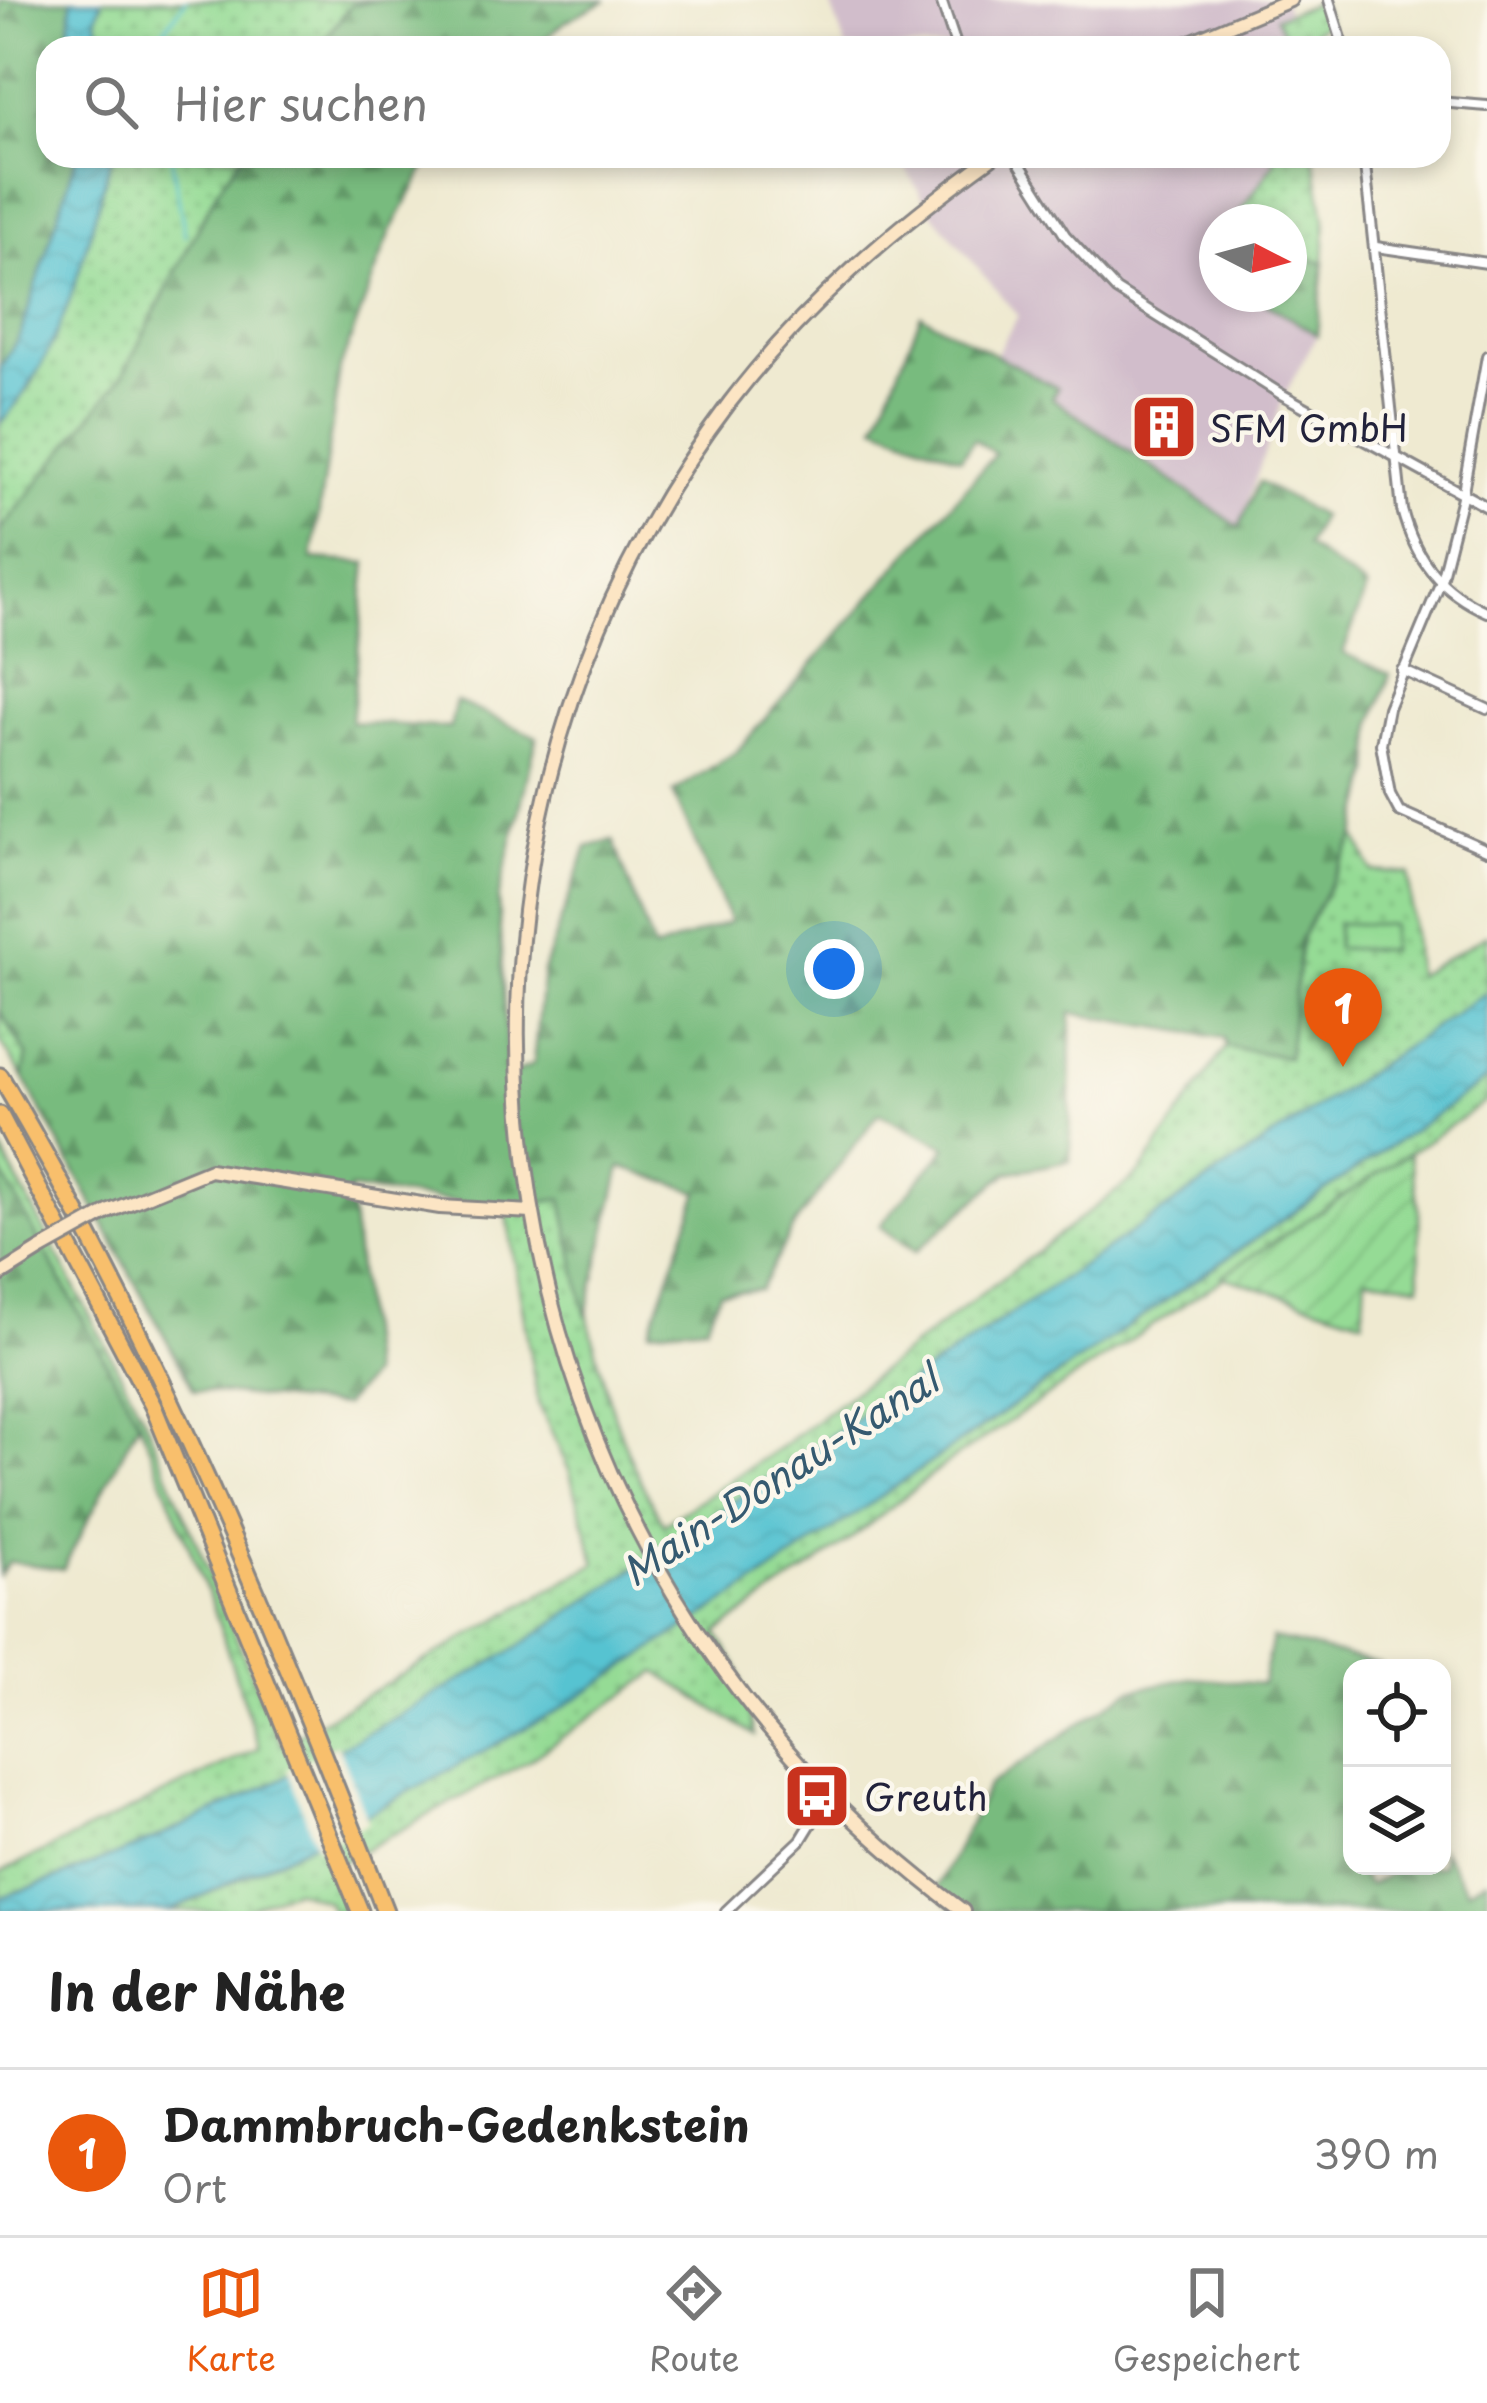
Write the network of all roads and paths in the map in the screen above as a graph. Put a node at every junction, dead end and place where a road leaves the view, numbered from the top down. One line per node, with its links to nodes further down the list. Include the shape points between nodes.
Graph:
1 (941, 0): 4 (street)
2 (1291, 0): 5 (main road)
3 (1329, 0): 6 (street)
4 (953, 36)
5 (1205, 36)
6 (1340, 36)
7 (1451, 104): 8 (street)
8 (1487, 106)
9 (979, 168): 25 (main road, via 863,259 770,353 685,469 605,616 555,760 526,898 517,1040)
10 (1022, 168): 15 (street, via 1065,236 1116,290)
11 (1366, 168): 12 (street)
12 (1376, 248): 13 (street); 15 (street)
13 (1487, 263)
14 (1487, 360): 16 (street)
15 (1397, 459): 16 (street); 18 (street, via 1410,540)
16 (1462, 497): 17 (street); 18 (street)
17 (1487, 507)
18 (1440, 584): 19 (street); 20 (street)
19 (1487, 612)
20 (1402, 670): 21 (street); 22 (street, via 1382,732 1390,794 1411,821)
21 (1487, 709)
22 (1487, 850)
23 (0, 1076): 29 (highway, via 179,1413)
24 (0, 1115): 28 (highway, via 153,1406)
25 (532, 1212): 26 (main road, bridge, via 440,1207 209,1170 110,1211); 27 (main road, via 574,1383 637,1533 703,1646)
26 (0, 1275)
27 (828, 1796): 30 (street, via 801,1840); 31 (main road)
28 (360, 1911)
29 (386, 1911)
30 (726, 1911)
31 (963, 1911)

